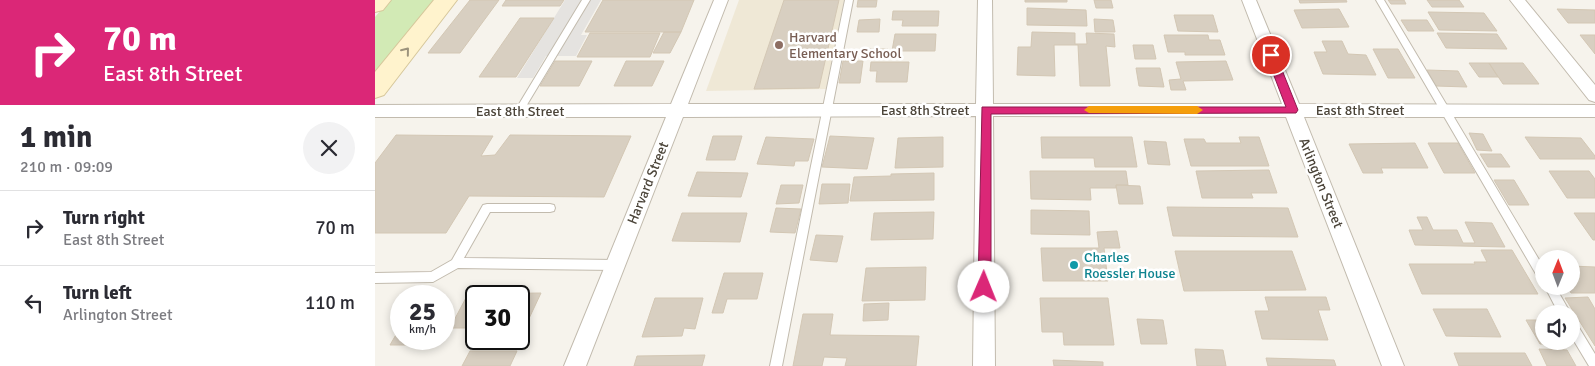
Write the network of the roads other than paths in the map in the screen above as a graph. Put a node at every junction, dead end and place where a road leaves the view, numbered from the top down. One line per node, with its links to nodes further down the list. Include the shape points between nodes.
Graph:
1 (380, 0): 10 (main road)
2 (446, 0): 11 (main road, one-way to 2)
3 (587, 0): 18 (lane)
4 (721, 0): 13 (street, Harvard Street)
5 (849, 0): 14 (lane)
6 (985, 0): 15 (street)
7 (1249, 0): 16 (street, Arlington Street)
8 (1380, 0): 19 (lane)
9 (1517, 0): 12 (street)
10 (375, 5)
11 (375, 89)
12 (1595, 96)
13 (677, 110): 14 (street, East 8th Street); 18 (street, East 8th Street); 24 (street, Harvard Street)
14 (827, 110): 15 (street, East 8th Street); 29 (lane)
15 (986, 110): 16 (street, East 8th Street); 30 (street)
16 (1293, 110): 19 (street, East 8th Street); 31 (street, Arlington Street)
17 (375, 111): 18 (street, East 8th Street)
18 (519, 111)
19 (1445, 111): 20 (street, East 8th Street); 23 (lane)
20 (1595, 111)
21 (550, 208): 22 (lane, via 487,208)
22 (456, 263): 24 (lane); 25 (lane, via 433,277)
23 (1535, 263)
24 (615, 264): 28 (street, Harvard Street)
25 (375, 278)
26 (1580, 340): 27 (lane)
27 (1595, 365)
28 (575, 366)
29 (776, 366)
30 (984, 366)
31 (1393, 366)

